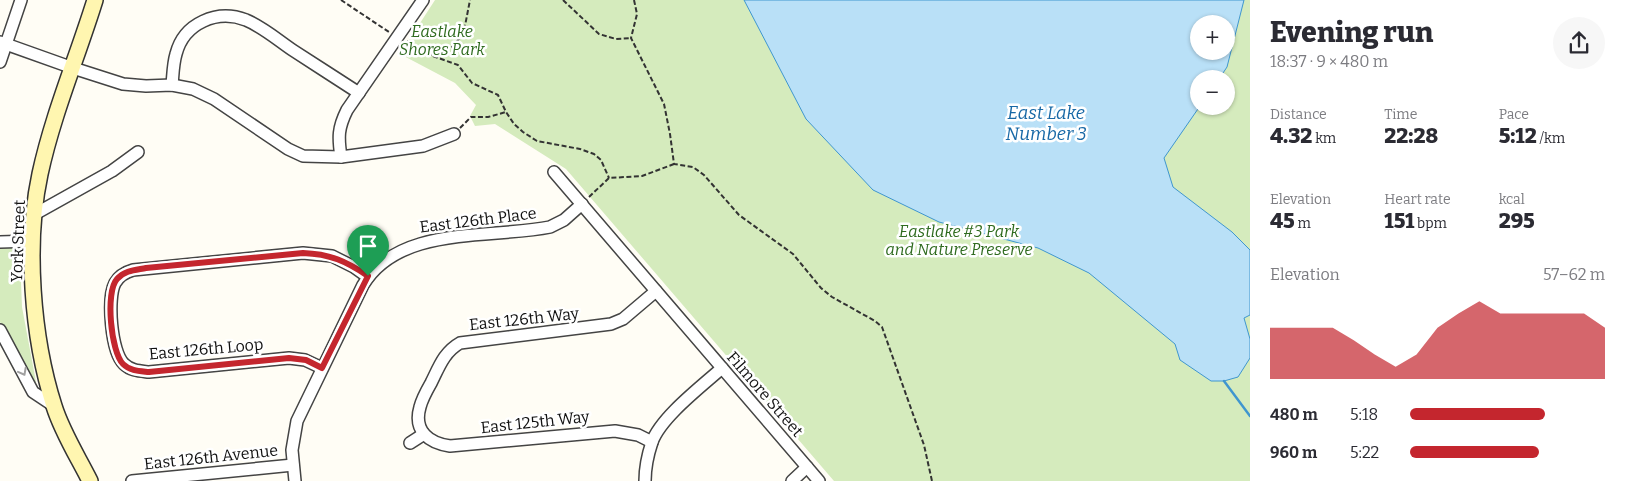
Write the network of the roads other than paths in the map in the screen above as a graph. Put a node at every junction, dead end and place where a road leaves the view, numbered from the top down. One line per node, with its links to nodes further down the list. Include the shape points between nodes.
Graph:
1 (21, 0): 4 (street)
2 (95, 0): 6 (street, York Street)
3 (421, 0): 8 (street)
4 (3, 43): 5 (street); 6 (street)
5 (0, 62)
6 (72, 68): 7 (street, via 129,85); 14 (street, York Street, via 40,174)
7 (172, 85): 8 (street, via 176,53 189,24 217,16 233,16 245,20); 11 (street, via 192,88 207,95 296,154)
8 (359, 93): 11 (street, via 340,124)
9 (454, 134): 11 (street, via 424,146)
10 (138, 152): 14 (street, via 112,171)
11 (341, 156)
12 (554, 172): 13 (street)
13 (582, 204): 17 (street, East 126th Place, via 550,227 412,245 386,259); 18 (street)
14 (35, 214): 15 (street, York Street)
15 (32, 241): 16 (street); 22 (street, York Street, via 36,314)
16 (0, 242)
17 (368, 276): 20 (street); 20 (street, East 126th Loop, via 354,266 319,253 146,268 114,274 110,302 115,347 118,358 132,370 149,372 289,358 306,360)
18 (656, 290): 21 (street, Filmore Street); 23 (street, East 126th Way, via 623,319 612,324 478,339 453,346 444,356 421,404 419,415)
19 (0, 330): 22 (street, one-way to 22, via 33,392)
20 (322, 368): 26 (street, via 297,421)
21 (722, 368): 24 (street, via 671,414); 27 (street, Filmore Street)
22 (54, 406): 28 (street, York Street)
23 (424, 434): 24 (street, East 125th Way, via 434,443 450,446 616,431 638,435); 25 (street)
24 (652, 442): 31 (street)
25 (410, 443)
26 (293, 465): 29 (street, East 126th Avenue); 30 (street)
27 (807, 467): 32 (street); 33 (street, Filmore Street)
28 (90, 481)
29 (132, 481)
30 (295, 481)
31 (645, 481)
32 (792, 481)
33 (819, 481)

